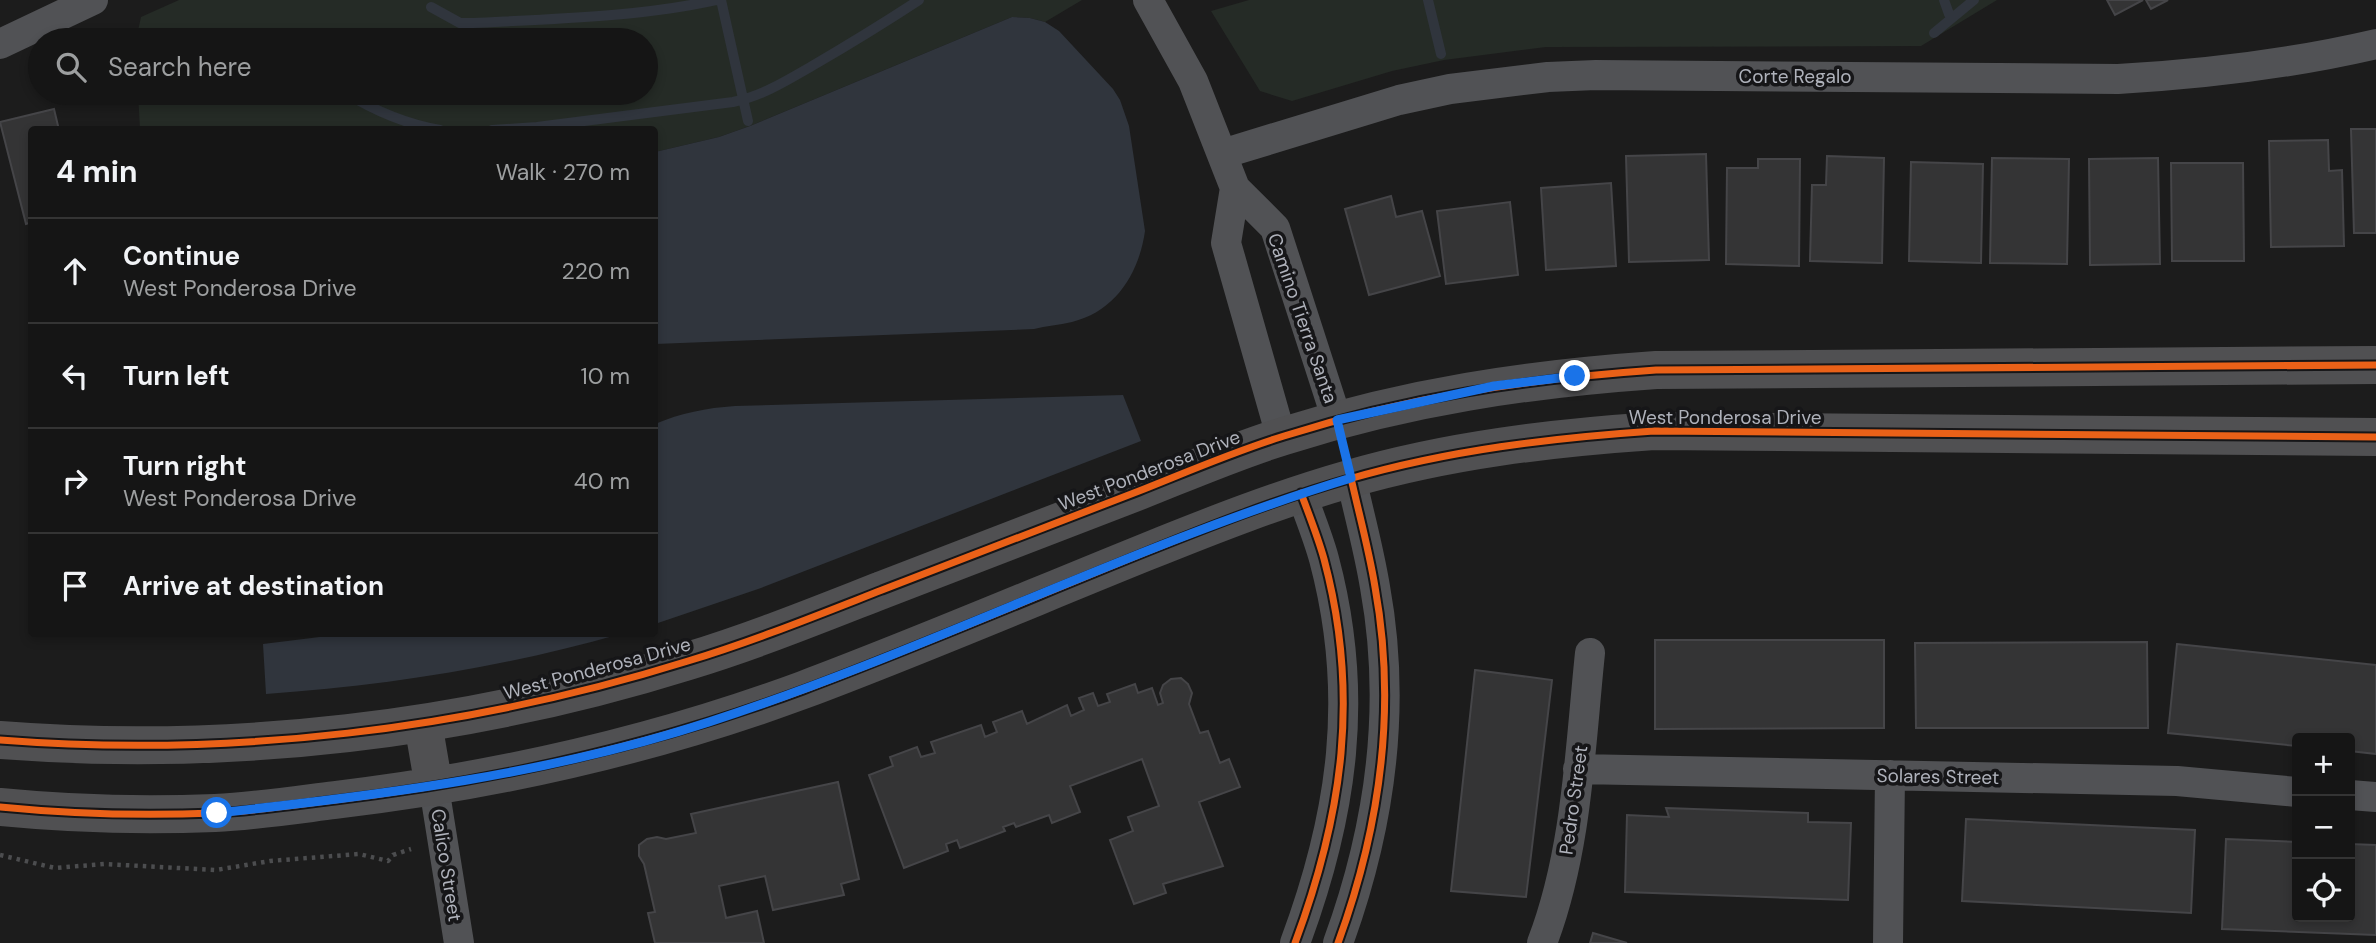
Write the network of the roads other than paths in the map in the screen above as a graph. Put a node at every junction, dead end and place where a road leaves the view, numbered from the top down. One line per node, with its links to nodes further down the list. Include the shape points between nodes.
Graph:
1 (93, 0): 3 (street)
2 (1149, 0): 7 (street, Camino Tierra Santa, via 1193,81)
3 (34, 28)
4 (28, 31): 5 (street)
5 (0, 44)
6 (2376, 44): 7 (street, Corte Regalo, via 2271,66 2118,79 1596,75 1501,81 1399,100)
7 (1222, 154): 8 (street, Camino Tierra Santa)
8 (1235, 188): 10 (street, Camino Tierra Santa, via 1275,228); 11 (street, via 1226,243)
9 (2376, 365): 10 (main road, West Ponderosa Drive, via 1656,370 1494,386)
10 (1337, 420): 11 (main road, West Ponderosa Drive); 13 (main road)
11 (1281, 436): 14 (main road); 16 (main road, West Ponderosa Drive, via 702,657 509,708)
12 (2376, 437): 13 (main road, West Ponderosa Drive, via 1654,431 1491,447)
13 (1351, 478): 14 (main road, West Ponderosa Drive); 27 (street, via 1382,637 1384,738 1369,845)
14 (1301, 493): 20 (main road, West Ponderosa Drive, via 708,723 610,751); 26 (street, via 1333,596 1343,701 1338,784 1329,835)
15 (1590, 653): 18 (street, Pedro Street)
16 (423, 723): 17 (main road, West Ponderosa Drive, via 321,736 159,747); 20 (main road)
17 (0, 740)
18 (1578, 769): 19 (street, Solares Street); 28 (street, Pedro Street, via 1561,877)
19 (1891, 775): 21 (street, Solares Street, via 2177,781); 29 (street)
20 (434, 787): 24 (main road, West Ponderosa Drive, via 217,813 87,814); 25 (street, Calico Street)
21 (2292, 792)
22 (2355, 795): 23 (street)
23 (2376, 797)
24 (0, 807)
25 (459, 943)
26 (1295, 943)
27 (1338, 943)
28 (1542, 943)
29 (1888, 943)

